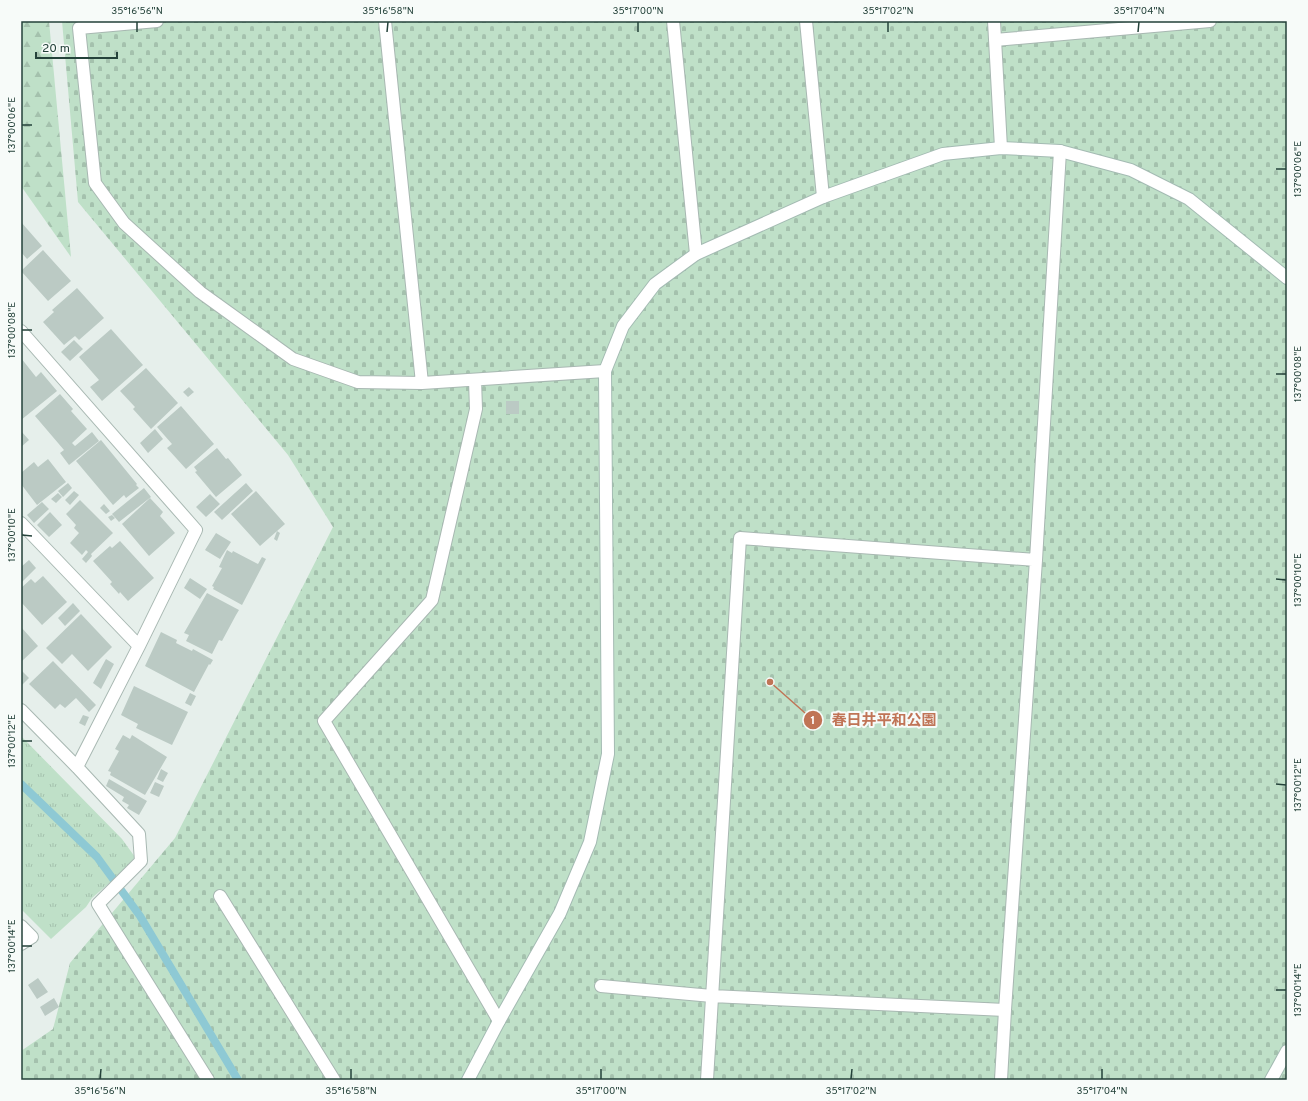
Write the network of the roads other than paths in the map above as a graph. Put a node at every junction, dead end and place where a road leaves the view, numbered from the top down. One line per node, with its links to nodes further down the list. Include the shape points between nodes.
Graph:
1 (157, 21): 16 (street, via 79,28 95,183 124,223 200,292 293,359 358,382)
2 (385, 21): 16 (street)
3 (673, 21): 11 (street)
4 (806, 21): 10 (street)
5 (994, 21): 7 (street)
6 (1210, 21): 7 (street)
7 (995, 40): 8 (street)
8 (1001, 148): 9 (street); 10 (street, via 943,154)
9 (1060, 150): 12 (street, via 1131,170 1189,199); 18 (street)
10 (823, 197): 11 (street)
11 (696, 254): 14 (street, via 655,284 623,326)
12 (1287, 278)
13 (21, 331): 19 (street, via 196,530)
14 (605, 372): 15 (street); 28 (street, via 608,754 590,842 560,913)
15 (475, 380): 16 (street); 28 (street, via 476,409 432,600 324,721)
16 (422, 383)
17 (21, 523): 19 (street)
18 (1036, 560): 26 (street, via 740,538); 27 (street)
19 (139, 646): 21 (street)
20 (21, 710): 21 (street)
21 (78, 767): 30 (street, via 139,834 141,861 98,904)
22 (220, 896): 31 (street)
23 (21, 926): 24 (street, via 32,937)
24 (21, 944)
25 (601, 986): 26 (street)
26 (712, 996): 27 (street); 33 (street)
27 (1005, 1010): 34 (street)
28 (499, 1021): 32 (street)
29 (1287, 1051): 35 (street)
30 (208, 1080)
31 (334, 1080)
32 (468, 1080)
33 (707, 1080)
34 (1001, 1080)
35 (1270, 1080)

